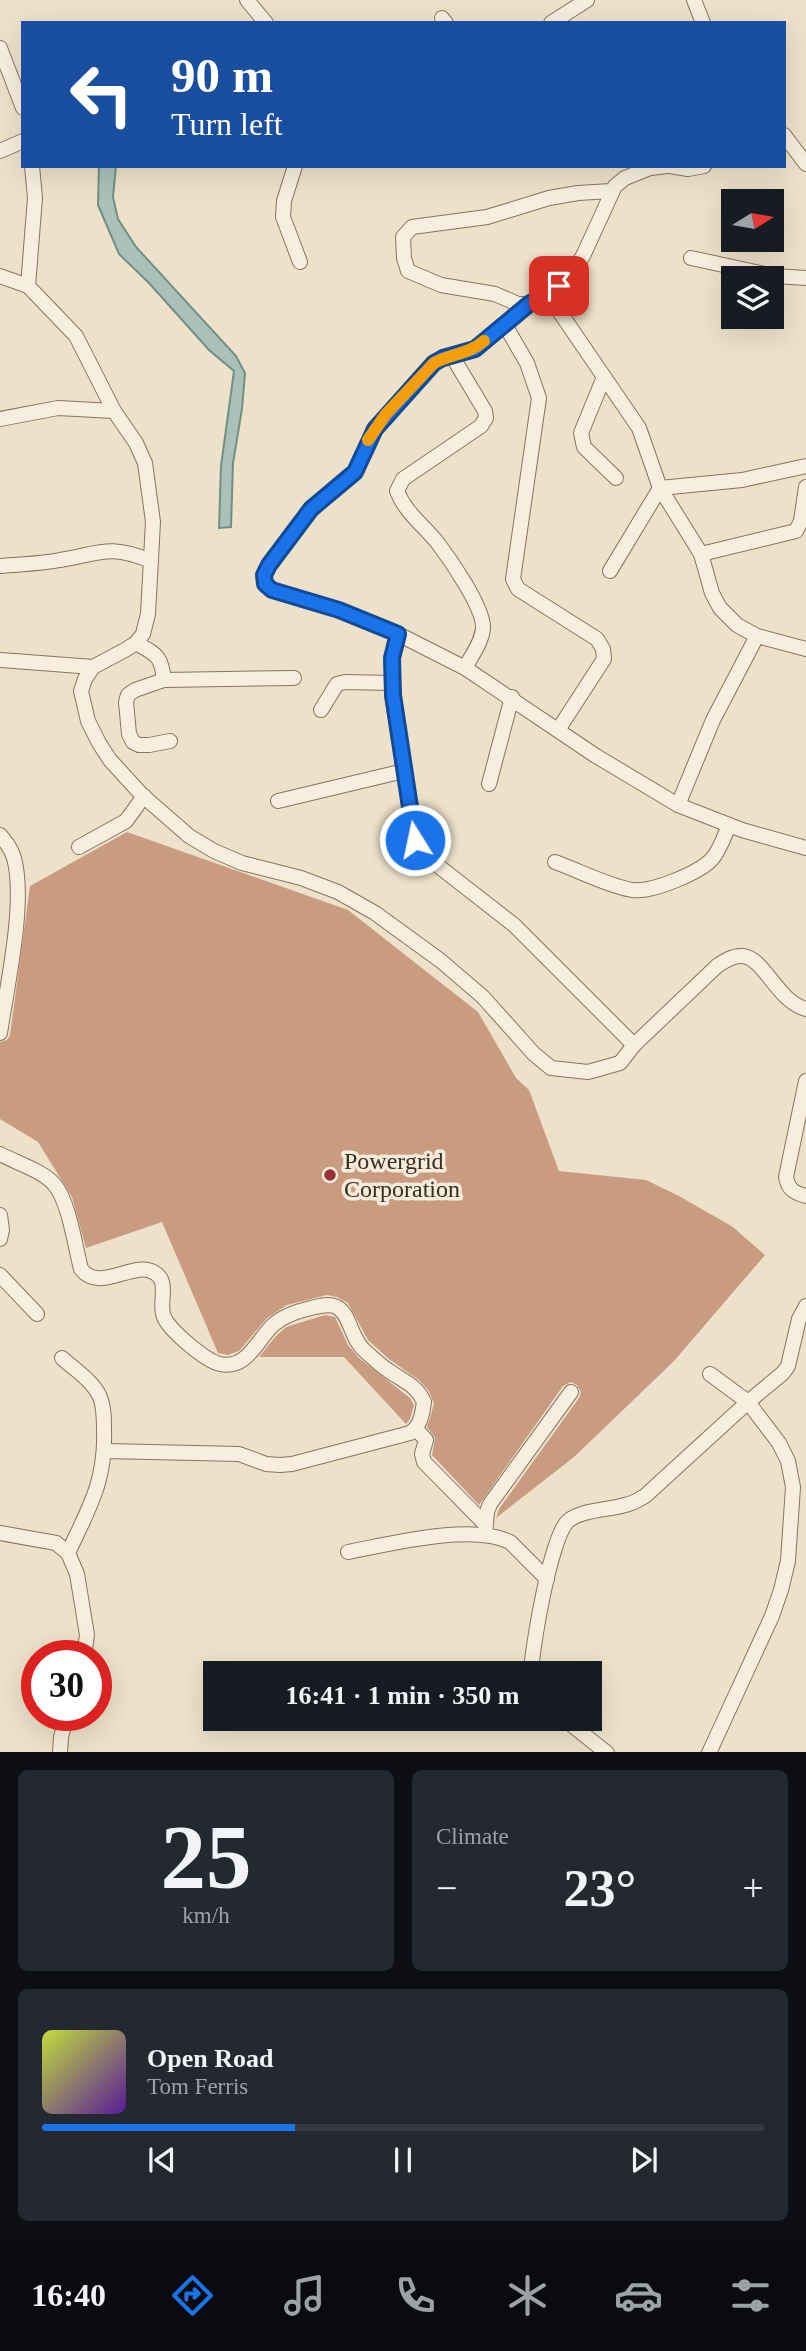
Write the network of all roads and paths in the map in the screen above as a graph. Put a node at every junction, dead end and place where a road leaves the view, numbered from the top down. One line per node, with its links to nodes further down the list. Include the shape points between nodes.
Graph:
1 (247, 0): 4 (street)
2 (587, 0): 5 (street)
3 (694, 0): 6 (street)
4 (264, 21)
5 (554, 21)
6 (702, 21)
7 (0, 48): 8 (street)
8 (21, 103)
9 (786, 139): 12 (street)
10 (21, 142): 11 (street)
11 (0, 151)
12 (796, 157)
13 (32, 168): 21 (street, via 35,198)
14 (294, 168): 18 (street, via 283,217)
15 (650, 168): 16 (street, via 625,178)
16 (611, 191): 22 (street, via 583,256); 23 (street, via 558,196 487,217 412,227 403,237 408,271 441,285)
17 (691, 258): 20 (street, via 774,276)
18 (300, 262)
19 (0, 276): 21 (street)
20 (806, 278)
21 (28, 286): 27 (street, via 76,337)
22 (559, 286): 23 (street); 26 (street, via 557,308)
23 (529, 304): 24 (street)
24 (505, 324): 25 (street, via 475,349); 49 (street, via 527,363 539,398 513,579 518,589 597,639 603,649 604,659)
25 (452, 356): 37 (street, via 434,363 386,414 367,442 355,472 311,509 264,575 272,590); 43 (street, via 486,418 403,479 397,491 477,604 482,618 480,640)
26 (604, 377): 30 (street, via 581,441); 32 (street, via 639,428)
27 (114, 411): 28 (street, via 58,408); 34 (street, via 145,463 153,522)
28 (0, 419)
29 (806, 466): 32 (street, via 742,480)
30 (616, 478)
31 (806, 487): 33 (street, via 796,531)
32 (660, 488): 33 (street); 36 (street)
33 (701, 554): 38 (street, via 720,608)
34 (151, 561): 35 (street, via 118,550); 39 (street, via 148,614)
35 (0, 566)
36 (610, 571)
37 (398, 634): 43 (street); 46 (street)
38 (757, 636): 40 (street); 55 (street, via 708,731)
39 (136, 643): 42 (street); 45 (street, via 157,654)
40 (806, 649)
41 (1, 660): 42 (street)
42 (93, 667): 53 (street, via 81,691 88,721 110,760)
43 (465, 668): 47 (street)
44 (294, 678): 45 (street)
45 (164, 680): 50 (street, via 128,695 129,734 138,745)
46 (392, 683): 48 (street, via 337,684); 51 (street)
47 (512, 698): 49 (street); 52 (street)
48 (321, 710)
49 (558, 730): 55 (street)
50 (170, 741)
51 (404, 771): 54 (street); 63 (street, via 415,840 428,858 514,925)
52 (489, 784)
53 (144, 796): 58 (street, via 126,821); 63 (street, via 189,836 214,851 338,892 375,913 483,996 551,1068 588,1072 610,1066 620,1063)
54 (278, 801)
55 (678, 805): 56 (street)
56 (729, 825): 59 (street); 60 (street, via 706,865 646,890 619,886)
57 (0, 835): 62 (street, via 15,860 17,918)
58 (79, 847)
59 (806, 848)
60 (555, 862)
61 (806, 1009): 63 (street, via 786,999 755,962 744,956 732,957)
62 (0, 1033)
63 (634, 1045)
64 (806, 1080): 66 (street, via 786,1177 792,1190)
65 (0, 1154): 76 (street, via 53,1183 61,1195 85,1275 97,1279 152,1270 159,1275 163,1315 171,1328 219,1364 247,1357 274,1324 296,1312 336,1307 346,1317 358,1346 421,1394 422,1417)
66 (806, 1196)
67 (0, 1214): 68 (street)
68 (0, 1239)
69 (0, 1275): 71 (street)
70 (806, 1307): 75 (street, via 788,1366)
71 (37, 1314)
72 (62, 1358): 77 (street, via 99,1395)
73 (710, 1374): 75 (street)
74 (571, 1392): 78 (street, via 490,1504)
75 (748, 1402): 82 (street, via 645,1496 629,1505 568,1521 560,1532); 89 (street, via 788,1461 793,1487 788,1561 772,1616)
76 (416, 1429): 77 (street, via 280,1465 239,1454); 78 (street, via 426,1440 424,1462)
77 (105, 1451): 81 (street, via 97,1490)
78 (485, 1530): 80 (street); 82 (street, via 510,1542)
79 (0, 1534): 81 (street, via 56,1544)
80 (348, 1552)
81 (68, 1553): 83 (street, via 77,1574)
82 (547, 1579): 84 (street)
83 (86, 1640)
84 (532, 1661)
85 (63, 1731): 87 (street)
86 (580, 1731): 88 (street)
87 (60, 1752)
88 (607, 1752)
89 (709, 1752)

